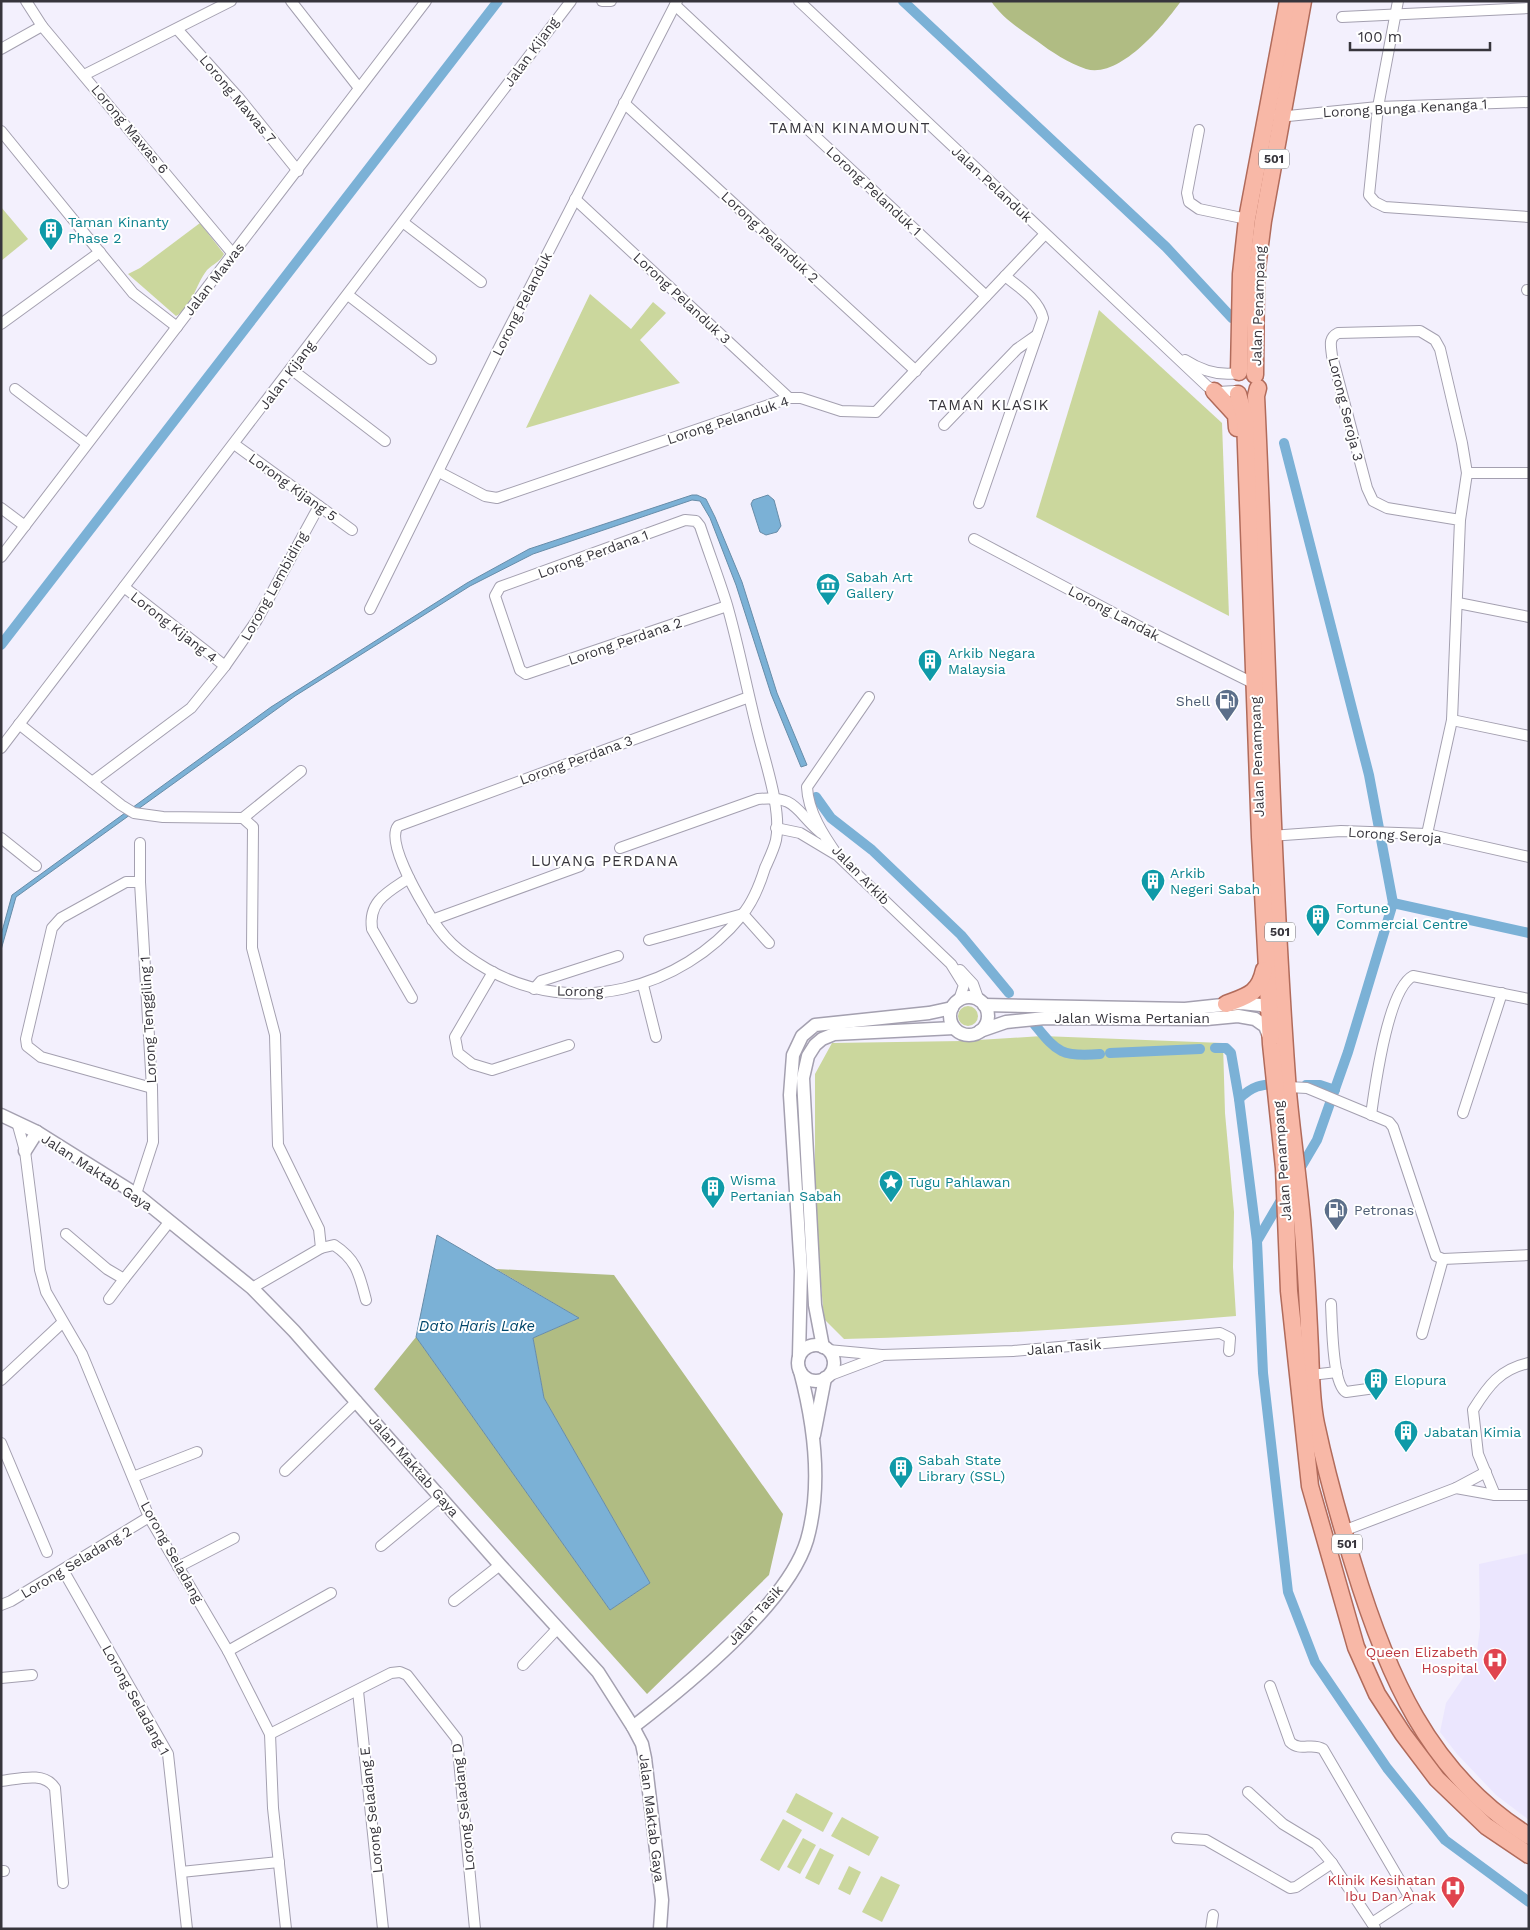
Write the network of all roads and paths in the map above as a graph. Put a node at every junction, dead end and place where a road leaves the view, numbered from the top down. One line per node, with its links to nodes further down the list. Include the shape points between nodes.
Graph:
1 (230, 1): 17 (street)
2 (291, 1): 20 (street)
3 (570, 1): 31 (street, Jalan Kijang)
4 (602, 1): 5 (street)
5 (611, 1)
6 (799, 1): 32 (street, Jalan Pelanduk)
7 (1288, 1): 24 (main road, Jalan Penampang / 501)
8 (1303, 1): 24 (main road, Jalan Penampang / 501)
9 (1398, 1): 14 (street)
10 (26, 2): 16 (street, Lorong Mawas 6)
11 (424, 2): 20 (street, Jalan Mawas)
12 (676, 3): 22 (street, Lorong Pelanduk); 38 (street, Lorong Pelanduk 1)
13 (1529, 8): 14 (street)
14 (1395, 14): 15 (street); 23 (street)
15 (1342, 17)
16 (42, 26): 18 (street); 19 (street, Lorong Mawas 6)
17 (178, 29): 19 (street); 27 (street, Lorong Mawas 7)
18 (1, 49)
19 (84, 75): 34 (street, Lorong Mawas 6)
20 (359, 88): 27 (street, Jalan Mawas)
21 (1529, 102): 23 (street, Lorong Bunga Kenanga 1)
22 (624, 103): 28 (street, Lorong Pelanduk); 45 (street, Lorong Pelanduk 2)
23 (1378, 107): 24 (street, Lorong Bunga Kenanga 1); 29 (street, via 1369,195 1375,202 1385,207)
24 (1275, 117): 30 (main road, Jalan Penampang / 501); 46 (main road, Jalan Penampang / 501, via 1256,276)
25 (1199, 130): 30 (street, via 1187,193 1189,202 1199,209)
26 (1, 131): 33 (street)
27 (298, 171): 34 (street, Jalan Mawas)
28 (575, 199): 50 (street, Lorong Pelanduk 3); 55 (street, Lorong Pelanduk)
29 (1529, 217)
30 (1247, 219): 46 (main road, Jalan Penampang / 501, via 1240,348)
31 (404, 223): 36 (street); 37 (street, Jalan Kijang)
32 (1045, 234): 35 (street, Lorong Pelanduk 4); 42 (street, Jalan Pelanduk)
33 (100, 252): 39 (street); 40 (street, via 133,292)
34 (233, 254): 40 (street, Jalan Mawas)
35 (1006, 276): 38 (street, Lorong Pelanduk 4); 41 (street, via 1041,309 1043,318)
36 (481, 282)
37 (348, 295): 43 (street); 44 (street, Jalan Kijang)
38 (986, 296): 45 (street, Lorong Pelanduk 4)
39 (1, 324)
40 (177, 327): 53 (street, Jalan Mawas)
41 (1037, 334): 51 (street, via 1017,348); 58 (street)
42 (1164, 346): 46 (street, Jalan Pelanduk, via 1203,370 1225,375); 48 (street, Jalan Pelanduk)
43 (431, 359)
44 (291, 369): 52 (street); 54 (street, Jalan Kijang)
45 (916, 371): 50 (street, Lorong Pelanduk 4, via 876,412 841,411 801,398)
46 (1249, 374): 49 (main road, Jalan Penampang / 501, via 1233,381); 49 (main road, via 1254,393 1248,396); 73 (main road, Jalan Penampang / 501, via 1256,396)
47 (15, 389): 53 (street)
48 (1214, 391): 49 (street); 60 (main road, via 1236,415 1240,472)
49 (1237, 393): 60 (main road, Jalan Penampang / 501, via 1245,419)
50 (789, 398): 55 (street, Lorong Pelanduk 4, via 497,498 485,496)
51 (944, 425)
52 (385, 441)
53 (86, 443): 63 (street, Jalan Mawas)
54 (234, 444): 59 (street, Lorong Kijang 5); 67 (street, Jalan Kijang)
55 (438, 472): 70 (street, Lorong Pelanduk)
56 (1466, 473): 57 (street); 62 (street, Lorong Seroja 3); 62 (street, Lorong Seroja 3, via 1462,443 1440,349 1435,340 1420,331 1334,335 1330,340 1332,356 1373,501 1387,508)
57 (1529, 473)
58 (979, 503)
59 (319, 506): 64 (street, Lorong Kijang 5); 72 (street, Lorong Lembiding, via 257,620)
60 (1249, 506): 75 (main road, Jalan Penampang / 501)
61 (1, 508): 63 (street)
62 (1460, 520): 68 (street, Lorong Seroja 3)
63 (25, 526): 66 (street, Jalan Mawas)
64 (352, 530)
65 (974, 539): 75 (street, Lorong Landak)
66 (1, 557)
67 (124, 587): 72 (street, Lorong Kijang 4); 80 (street, Jalan Kijang)
68 (1458, 603): 71 (street); 79 (street, Lorong Seroja 3)
69 (727, 606): 74 (street, Lorong Perdana 2); 74 (street, Lorong Perdana 1, via 700,526 696,521 685,520 500,587 495,596); 76 (street)
70 (370, 609)
71 (1529, 617)
72 (225, 666): 84 (street, Lorong Lembiding, via 191,708)
73 (1266, 669): 75 (main road); 78 (main road, Jalan Penampang / 501)
74 (523, 673)
75 (1255, 684): 78 (main road); 91 (main road, Jalan Penampang / 501)
76 (749, 697): 85 (street); 87 (street, Lorong Perdana 3)
77 (869, 697): 90 (street, Jalan Arkib, via 807,787 813,813)
78 (1267, 719): 91 (main road, Jalan Penampang / 501)
79 (1452, 720): 81 (street); 89 (street, Lorong Seroja 3)
80 (19, 724): 82 (street, Jalan Kijang); 84 (street)
81 (1529, 736)
82 (1, 748)
83 (301, 772): 86 (street)
84 (92, 782): 86 (street, via 134,813 163,817)
85 (774, 797): 88 (street); 90 (street, via 789,801); 94 (street, via 758,799)
86 (243, 818): 137 (street, via 253,826 252,948 275,1035 278,1145 319,1229)
87 (403, 824): 99 (street, Lorong, via 394,831 394,838)
88 (776, 833): 95 (street, via 800,833); 101 (street, Lorong, via 760,883)
89 (1427, 834): 91 (street, Lorong Seroja, via 1362,831); 96 (street, Lorong Seroja)
90 (825, 837): 95 (street, Jalan Arkib)
91 (1267, 837): 106 (main road, Jalan Penampang / 501); 121 (main road, Jalan Penampang / 501)
92 (1, 838): 97 (street)
93 (140, 843): 100 (street, Lorong Tenggiling 1)
94 (620, 848)
95 (838, 856): 107 (street, Jalan Arkib)
96 (1529, 856)
97 (36, 866)
98 (580, 866): 102 (street)
99 (409, 878): 102 (street, Lorong); 112 (street, via 379,898 371,920 372,929)
100 (140, 882): 126 (street, Lorong Tenggiling 1); 126 (street, via 126,882 61,918 52,928 26,1039 28,1046 41,1057)
101 (744, 914): 103 (street); 104 (street); 109 (street, Lorong, via 700,955 677,970)
102 (432, 920): 108 (street, Lorong, via 462,955)
103 (649, 940)
104 (769, 943)
105 (618, 956): 110 (street, via 541,981)
106 (1266, 957): 116 (main road, via 1258,988); 118 (main road, Jalan Penampang / 501)
107 (951, 964): 114 (street, Jalan Arkib, via 973,984); 115 (street, Jalan Arkib, via 963,983 962,994)
108 (493, 972): 110 (street, Lorong); 124 (street, via 455,1037 458,1053 472,1064 492,1070)
109 (642, 985): 110 (street, Lorong, via 603,994); 123 (street)
110 (534, 989)
111 (1502, 993): 113 (street); 128 (street); 130 (street, via 1413,976 1407,979 1395,1004 1379,1058)
112 (412, 998)
113 (1529, 999)
114 (981, 1003): 115 (street, via 969,998); 116 (street, Jalan Wisma Pertanian, via 1184,1008); 122 (street, via 987,1022)
115 (955, 1004): 120 (street, via 950,1018); 150 (street, via 919,1015 825,1023 808,1030 796,1046 790,1095 801,1271)
116 (1226, 1004): 117 (street, Jalan Wisma Pertanian)
117 (1250, 1004): 118 (street, Jalan Wisma Pertanian); 119 (street, via 1257,1007 1256,1015)
118 (1269, 1009): 121 (main road); 125 (main road, Jalan Penampang / 501)
119 (1238, 1016): 122 (street, Jalan Wisma Pertanian, via 1206,1019 1045,1018 1017,1020); 125 (street, Jalan Wisma Pertanian, via 1265,1026)
120 (954, 1028): 122 (street, via 969,1035); 147 (street, via 834,1034 822,1039 808,1056 803,1078 815,1304)
121 (1285, 1028): 127 (main road, Jalan Penampang / 501)
122 (980, 1031)
123 (656, 1037)
124 (569, 1045)
125 (1272, 1049): 127 (main road, Jalan Penampang / 501)
126 (152, 1088): 134 (street, Lorong Tenggiling 1, via 153,1142)
127 (1282, 1091): 130 (street, via 1307,1088); 154 (main road, Jalan Penampang / 501, via 1300,1196); 174 (main road, Jalan Penampang / 501, via 1289,1291 1296,1376 1310,1486)
128 (1463, 1113)
129 (1, 1115): 131 (street, Jalan Maktab Gaya)
130 (1371, 1115): 139 (street, via 1393,1126 1432,1249)
131 (17, 1122): 132 (street, Jalan Maktab Gaya); 133 (street, Lorong Seladang)
132 (37, 1132): 133 (street); 134 (street, Jalan Maktab Gaya)
133 (25, 1151): 145 (street, Lorong Seladang, via 40,1270 46,1292)
134 (136, 1194): 135 (street, Jalan Maktab Gaya)
135 (170, 1222): 140 (street); 141 (street, Jalan Maktab Gaya)
136 (66, 1234): 140 (street, via 107,1269)
137 (321, 1248): 141 (street); 143 (street, via 334,1245 350,1257 360,1275)
138 (1529, 1256): 139 (street)
139 (1443, 1260): 146 (street)
140 (124, 1279): 142 (street)
141 (252, 1288): 158 (street, Jalan Maktab Gaya)
142 (109, 1299)
143 (366, 1300)
144 (1331, 1304): 153 (street)
145 (62, 1323): 156 (street); 164 (street, Lorong Seladang, via 82,1354)
146 (1422, 1334)
147 (825, 1349): 149 (street, Jalan Tasik); 150 (street, via 815,1345); 155 (street, via 833,1363)
148 (1229, 1351): 149 (street, Jalan Tasik, via 1230,1338 1220,1333 1023,1350)
149 (882, 1355): 155 (street, Jalan Tasik)
150 (799, 1356): 152 (street)
151 (1529, 1363): 163 (street, via 1513,1366 1490,1383 1473,1410 1478,1454)
152 (800, 1371): 155 (street, via 810,1380); 159 (street, Jalan Tasik)
153 (1337, 1372): 154 (street); 157 (street, via 1344,1391)
154 (1312, 1376): 170 (main road, Jalan Penampang / 501, via 1315,1420)
155 (827, 1377): 159 (street, Jalan Tasik)
156 (1, 1380)
157 (1375, 1388)
158 (357, 1401): 162 (street); 168 (street, Jalan Maktab Gaya)
159 (813, 1437): 188 (street, Jalan Tasik, via 811,1523 796,1567 768,1604 718,1655 681,1690)
160 (1, 1443): 173 (street)
161 (197, 1452): 164 (street)
162 (285, 1471)
163 (1486, 1472): 165 (street); 167 (street)
164 (133, 1477): 169 (street, Lorong Seladang)
165 (1456, 1488): 167 (street); 170 (street)
166 (1529, 1495): 167 (street)
167 (1495, 1496)
168 (440, 1497): 172 (street); 175 (street, Jalan Maktab Gaya)
169 (149, 1517): 176 (street, Lorong Seladang); 177 (street, Lorong Seladang 2)
170 (1343, 1531): 174 (main road); 190 (main road, Jalan Penampang / 501, via 1365,1606 1383,1652)
171 (234, 1538): 176 (street)
172 (381, 1546)
173 (47, 1552)
174 (1328, 1552): 190 (main road, Jalan Penampang / 501, via 1356,1647 1377,1694 1402,1734)
175 (500, 1564): 179 (street); 181 (street, Jalan Maktab Gaya)
176 (178, 1567): 182 (street, Lorong Seladang)
177 (63, 1570): 180 (street, Lorong Seladang 2); 198 (street, Lorong Seladang 1, via 168,1754)
178 (331, 1593): 182 (street)
179 (454, 1601)
180 (1, 1605)
181 (558, 1628): 183 (street); 188 (street, Jalan Maktab Gaya, via 598,1672)
182 (228, 1651): 189 (street, Lorong Seladang)
183 (523, 1665)
184 (32, 1675): 185 (street)
185 (1, 1678)
186 (1270, 1686): 201 (street, via 1290,1742 1297,1747 1314,1745 1323,1749 1410,1898)
187 (358, 1691): 189 (street, Lorong Seladang D); 204 (street, Lorong Seladang E); 205 (street, Lorong Seladang D, via 391,1673 407,1675 458,1740)
188 (633, 1727): 206 (street, Jalan Maktab Gaya, via 642,1744 647,1772 662,1900)
189 (270, 1734): 196 (street, Lorong Seladang)
190 (1443, 1774): 193 (main road, Jalan Penampang / 501); 195 (main road, Jalan Penampang / 501, via 1486,1826)
191 (1, 1781): 199 (street, via 42,1777 52,1782)
192 (1248, 1792): 197 (street, via 1283,1824 1316,1844)
193 (1529, 1836)
194 (1177, 1838): 197 (street, via 1206,1840 1290,1888)
195 (1529, 1855)
196 (279, 1862): 198 (street); 203 (street, Lorong Seladang)
197 (1332, 1863): 201 (street)
198 (181, 1872): 202 (street, Lorong Seladang 1)
199 (63, 1883)
200 (1213, 1915): 207 (street)
201 (1374, 1926)
202 (187, 1929)
203 (286, 1929)
204 (383, 1929)
205 (476, 1929)
206 (660, 1929)
207 (1211, 1929)

